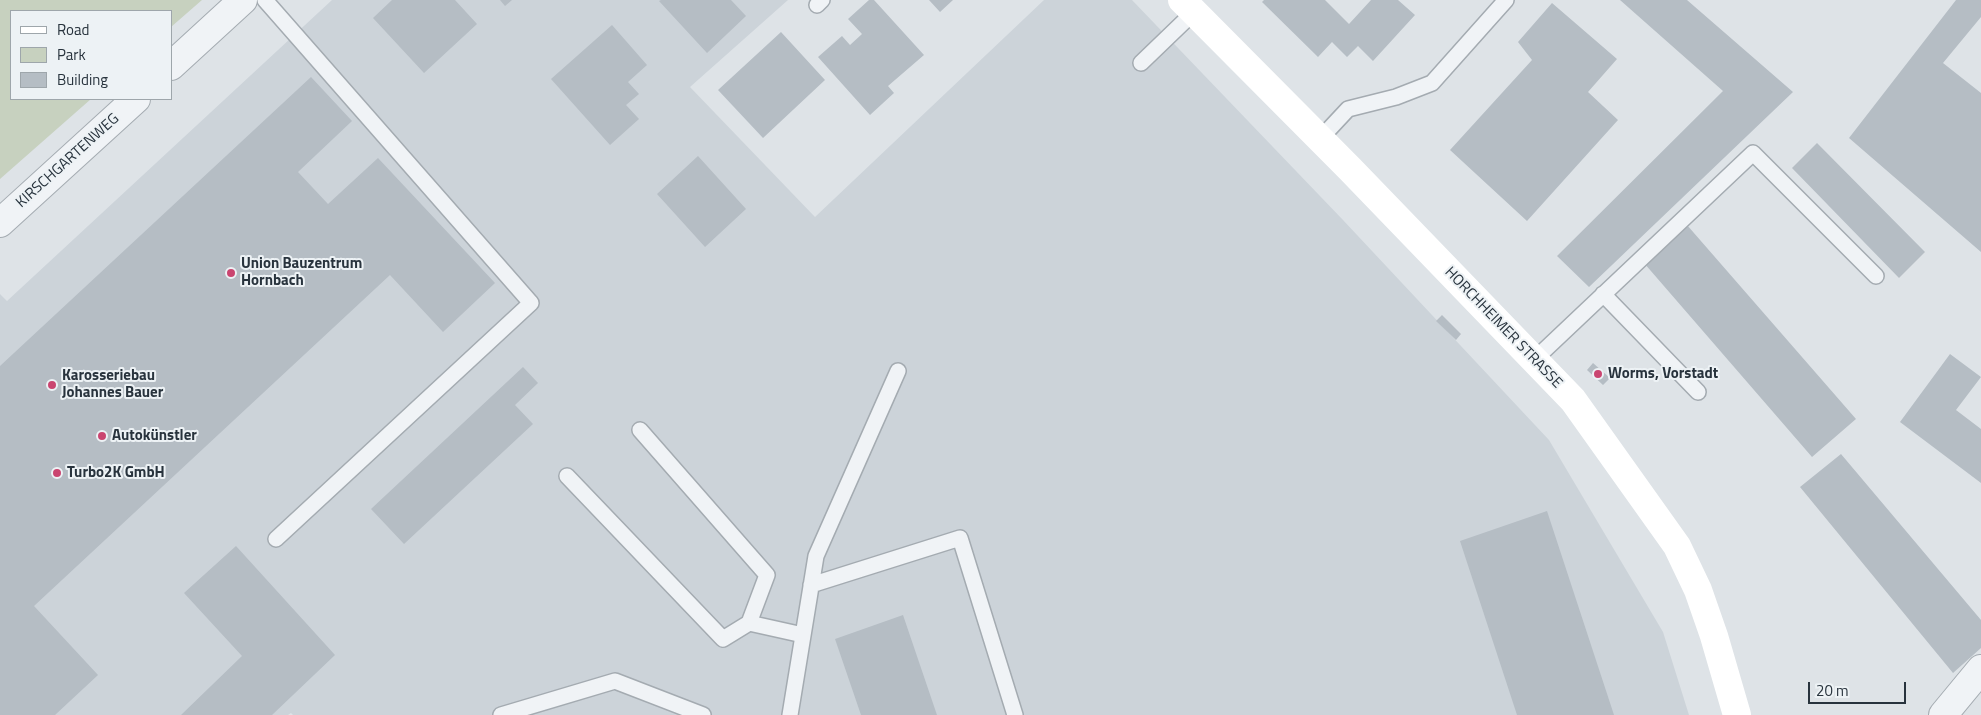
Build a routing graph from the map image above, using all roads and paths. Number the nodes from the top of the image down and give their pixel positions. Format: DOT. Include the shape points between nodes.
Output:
graph roads {
  1 [pos="244,0"];
  2 [pos="265,0"];
  3 [pos="1506,0"];
  4 [pos="1188,6"];
  5 [pos="1142,63"];
  6 [pos="172,65"];
  7 [pos="135,100"];
  8 [pos="1320,139"];
  9 [pos="0,223"];
  10 [pos="1876,276"];
  11 [pos="1603,294"];
  12 [pos="1534,360"];
  13 [pos="898,371"];
  14 [pos="1698,392"];
  15 [pos="640,430"];
  16 [pos="567,476"];
  17 [pos="276,539"];
  18 [pos="811,585"];
  19 [pos="749,623"];
  20 [pos="803,635"];
  21 [pos="1981,669"];
  22 [pos="501,715"];
  23 [pos="703,715"];
  24 [pos="790,715"];
  25 [pos="1015,715"];
  26 [pos="1737,715"];
  27 [pos="1943,715"];
  1 -- 6 [label="street"];
  2 -- 17 [label="lane" via="531,303"];
  3 -- 8 [label="lane" via="1432,83 1396,97 1348,109"];
  4 -- 5 [label="lane"];
  4 -- 8 [label="main road, HORCHHEIMER STRASSE"];
  7 -- 9 [label="street, KIRSCHGARTENWEG"];
  8 -- 12 [label="main road, HORCHHEIMER STRASSE"];
  10 -- 11 [label="lane" via="1753,153"];
  11 -- 12 [label="lane"];
  11 -- 14 [label="lane"];
  12 -- 26 [label="main road, HORCHHEIMER STRASSE" via="1573,400 1677,546 1698,590"];
  13 -- 18 [label="lane" via="816,556"];
  15 -- 19 [label="lane" via="767,575"];
  16 -- 19 [label="lane" via="723,639"];
  18 -- 20 [label="lane"];
  18 -- 25 [label="lane" via="960,538"];
  19 -- 20 [label="lane"];
  20 -- 24 [label="lane"];
  21 -- 27 [label="street"];
  22 -- 23 [label="lane" via="615,681"];
}
